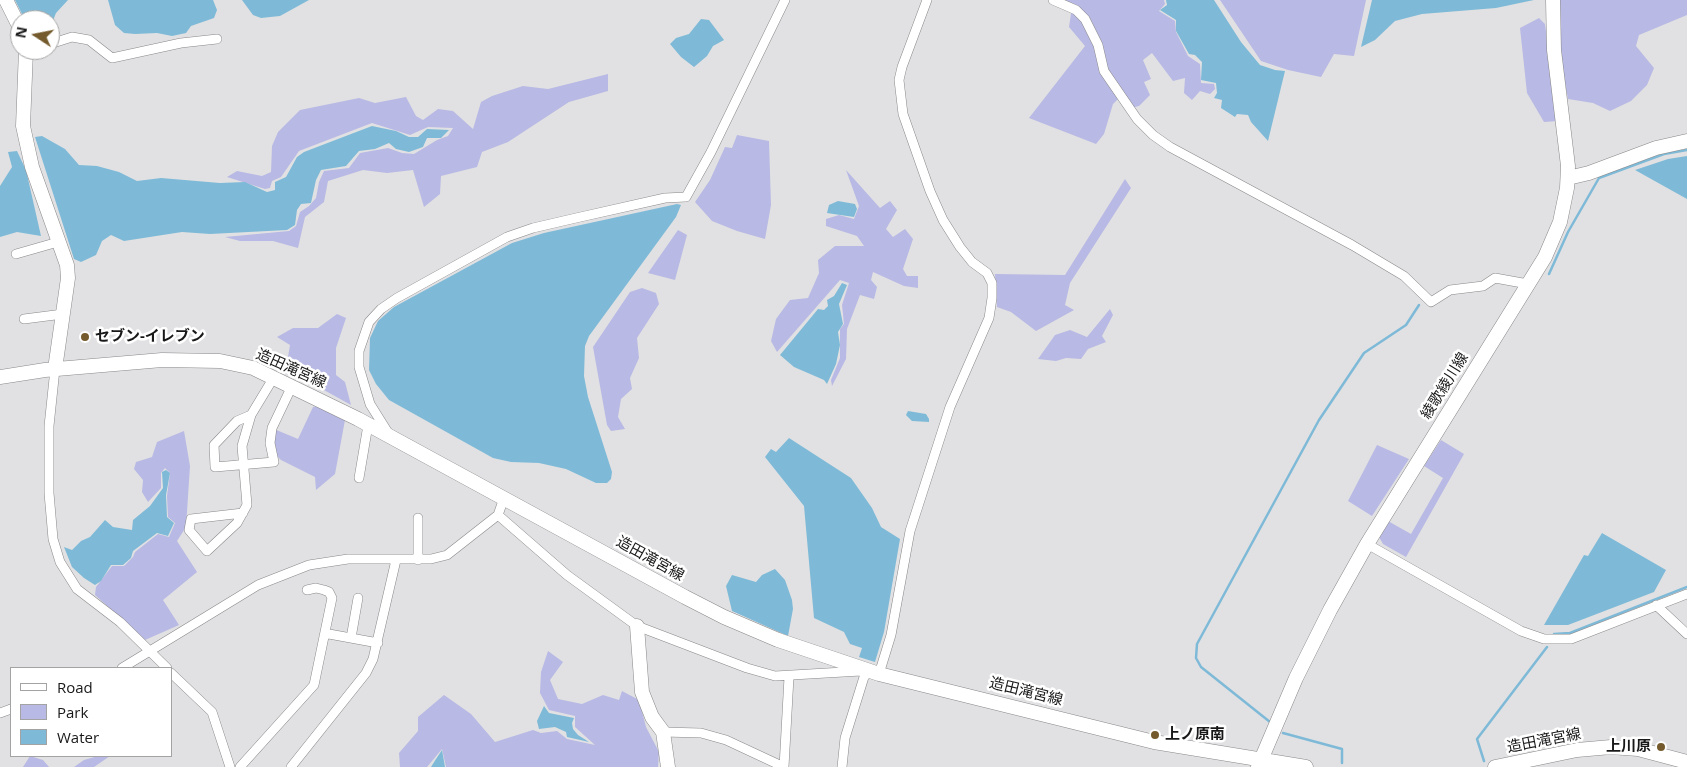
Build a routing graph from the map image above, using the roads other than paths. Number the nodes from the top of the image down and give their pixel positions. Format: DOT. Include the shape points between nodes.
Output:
graph roads {
  1 [pos="785,0"];
  2 [pos="927,0"];
  3 [pos="1053,0"];
  4 [pos="1553,0"];
  5 [pos="217,39"];
  6 [pos="60,41"];
  7 [pos="26,60"];
  8 [pos="1687,142"];
  9 [pos="1568,178"];
  10 [pos="58,242"];
  11 [pos="16,254"];
  12 [pos="1528,284"];
  13 [pos="64,314"];
  14 [pos="24,319"];
  15 [pos="55,369"];
  16 [pos="0,377"];
  17 [pos="274,377"];
  18 [pos="292,386"];
  19 [pos="251,415"];
  20 [pos="368,425"];
  21 [pos="392,438"];
  22 [pos="244,464"];
  23 [pos="359,478"];
  24 [pos="504,498"];
  25 [pos="243,513"];
  26 [pos="498,515"];
  27 [pos="418,518"];
  28 [pos="1367,544"];
  29 [pos="396,560"];
  30 [pos="418,560"];
  31 [pos="307,590"];
  32 [pos="1687,594"];
  33 [pos="358,598"];
  34 [pos="1656,606"];
  35 [pos="637,626"];
  36 [pos="329,634"];
  37 [pos="1687,634"];
  38 [pos="351,638"];
  39 [pos="378,643"];
  40 [pos="150,653"];
  41 [pos="124,667"];
  42 [pos="165,667"];
  43 [pos="874,672"];
  44 [pos="172,674"];
  45 [pos="789,677"];
  46 [pos="662,732"];
  47 [pos="1687,762"];
  48 [pos="1259,764"];
  49 [pos="230,767"];
  50 [pos="240,767"];
  51 [pos="291,767"];
  52 [pos="668,767"];
  53 [pos="784,767"];
  54 [pos="842,767"];
  55 [pos="1306,767"];
  56 [pos="1494,767"];
  1 -- 21 [label="street" via="686,197 665,198 533,228 507,237 398,298 369,322 359,352 359,366 370,404"];
  2 -- 43 [label="street" via="899,80 903,114 943,220 966,254 987,273 992,283 992,298 989,318 950,407 910,530 891,635"];
  3 -- 12 [label="street" via="1076,10 1085,19 1098,45 1104,71 1137,120 1170,147 1389,267 1404,276 1431,302 1450,290 1483,286 1495,278"];
  4 -- 9 [label="main road, 綾歌綾川線" via="1554,50"];
  5 -- 6 [label="street" via="112,58 89,40 72,37"];
  7 -- 10 [label="main road" via="23,126 32,167"];
  8 -- 9 [label="main road" via="1656,148"];
  9 -- 12 [label="main road, 綾歌綾川線" via="1560,222"];
  10 -- 11 [label="street"];
  10 -- 13 [label="main road" via="68,272"];
  12 -- 28 [label="main road, 綾歌綾川線"];
  13 -- 14 [label="street"];
  13 -- 15 [label="main road"];
  15 -- 16 [label="main road, 造田滝宮線"];
  15 -- 17 [label="main road, 造田滝宮線" via="189,360 239,365"];
  15 -- 40 [label="street" via="49,416 52,539 60,562 77,589 120,622"];
  17 -- 18 [label="main road, 造田滝宮線"];
  17 -- 19 [label="street"];
  18 -- 20 [label="main road, 造田滝宮線"];
  18 -- 22 [label="street" via="272,428 270,443 274,462"];
  19 -- 22 [label="street" via="242,446"];
  19 -- 22 [label="street" via="237,421 214,445 214,467"];
  20 -- 21 [label="main road, 造田滝宮線"];
  20 -- 23 [label="street"];
  21 -- 24 [label="main road, 造田滝宮線"];
  22 -- 25 [label="street" via="247,505"];
  24 -- 26 [label="street"];
  24 -- 43 [label="main road, 造田滝宮線" via="724,617 826,658"];
  25 -- 25 [label="street" via="237,524 207,551 189,530 191,519"];
  26 -- 30 [label="street" via="447,555"];
  26 -- 35 [label="street" via="567,574"];
  27 -- 30 [label="street"];
  28 -- 34 [label="street" via="1521,631 1544,639 1571,639"];
  28 -- 48 [label="main road, 綾歌綾川線" via="1315,640"];
  29 -- 30 [label="street"];
  29 -- 39 [label="street"];
  29 -- 40 [label="street" via="348,559 309,565 258,585"];
  31 -- 50 [label="street" via="324,590 332,598 314,685"];
  32 -- 34 [label="street"];
  33 -- 38 [label="street"];
  34 -- 37 [label="street"];
  35 -- 45 [label="street" via="747,668"];
  35 -- 46 [label="main road" via="642,692"];
  36 -- 38 [label="street"];
  38 -- 39 [label="street"];
  39 -- 51 [label="street" via="366,673"];
  40 -- 41 [label="street"];
  40 -- 42 [label="street"];
  43 -- 45 [label="street"];
  43 -- 48 [label="main road, 造田滝宮線" via="1160,743"];
  43 -- 54 [label="street" via="864,677 845,738"];
  44 -- 49 [label="street" via="212,712"];
  45 -- 53 [label="street"];
  46 -- 52 [label="main road"];
  46 -- 53 [label="street" via="701,733 726,740"];
  47 -- 56 [label="main road, 造田滝宮線" via="1638,749 1611,747 1577,750"];
  48 -- 55 [label="main road, 造田滝宮線"];
}
